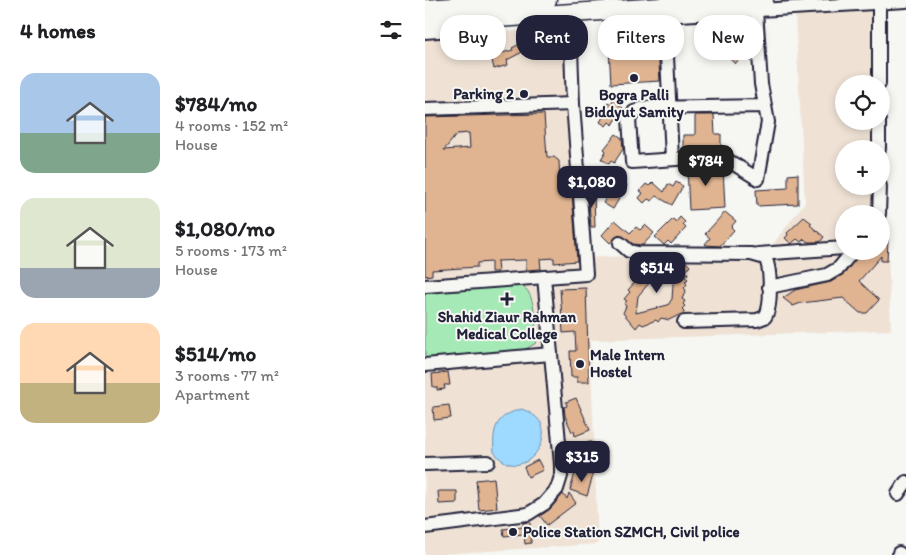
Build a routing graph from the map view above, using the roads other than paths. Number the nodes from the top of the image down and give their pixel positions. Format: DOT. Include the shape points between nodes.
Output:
graph roads {
  1 [pos="547,0"];
  2 [pos="906,1"];
  3 [pos="879,3"];
  4 [pos="760,5"];
  5 [pos="425,9"];
  6 [pos="674,15"];
  7 [pos="425,23"];
  8 [pos="516,26"];
  9 [pos="425,32"];
  10 [pos="571,60"];
  11 [pos="667,60"];
  12 [pos="879,75"];
  13 [pos="573,104"];
  14 [pos="765,106"];
  15 [pos="669,107"];
  16 [pos="425,109"];
  17 [pos="672,158"];
  18 [pos="620,243"];
  19 [pos="835,249"];
  20 [pos="758,254"];
  21 [pos="845,260"];
  22 [pos="544,278"];
  23 [pos="425,286"];
  24 [pos="769,287"];
  25 [pos="684,322"];
  26 [pos="551,354"];
  27 [pos="425,365"];
  28 [pos="488,462"];
  29 [pos="425,464"];
  30 [pos="906,482"];
  31 [pos="898,494"];
  32 [pos="425,527"];
  1 -- 5 [label="highway"];
  2 -- 3 [label="street"];
  3 -- 4 [label="street"];
  3 -- 12 [label="street"];
  4 -- 6 [label="street"];
  4 -- 7 [label="highway"];
  4 -- 14 [label="street" via="761,84"];
  8 -- 9 [label="street"];
  10 -- 13 [label="street"];
  11 -- 15 [label="street"];
  13 -- 16 [label="street"];
  13 -- 22 [label="street" via="586,274"];
  14 -- 15 [label="street"];
  14 -- 17 [label="street" via="768,122 758,179 721,156"];
  15 -- 17 [label="street"];
  15 -- 17 [label="street" via="638,110 630,116 629,125 632,162"];
  18 -- 20 [label="street" via="636,253"];
  19 -- 20 [label="street"];
  20 -- 24 [label="street" via="768,262"];
  21 -- 24 [label="street" via="837,270 823,277"];
  22 -- 23 [label="street"];
  22 -- 26 [label="street"];
  24 -- 25 [label="street" via="769,309 761,319"];
  26 -- 27 [label="street"];
  26 -- 32 [label="street" via="561,464 560,482 553,494 528,514"];
  28 -- 29 [label="street"];
  30 -- 31 [label="street"];
}
